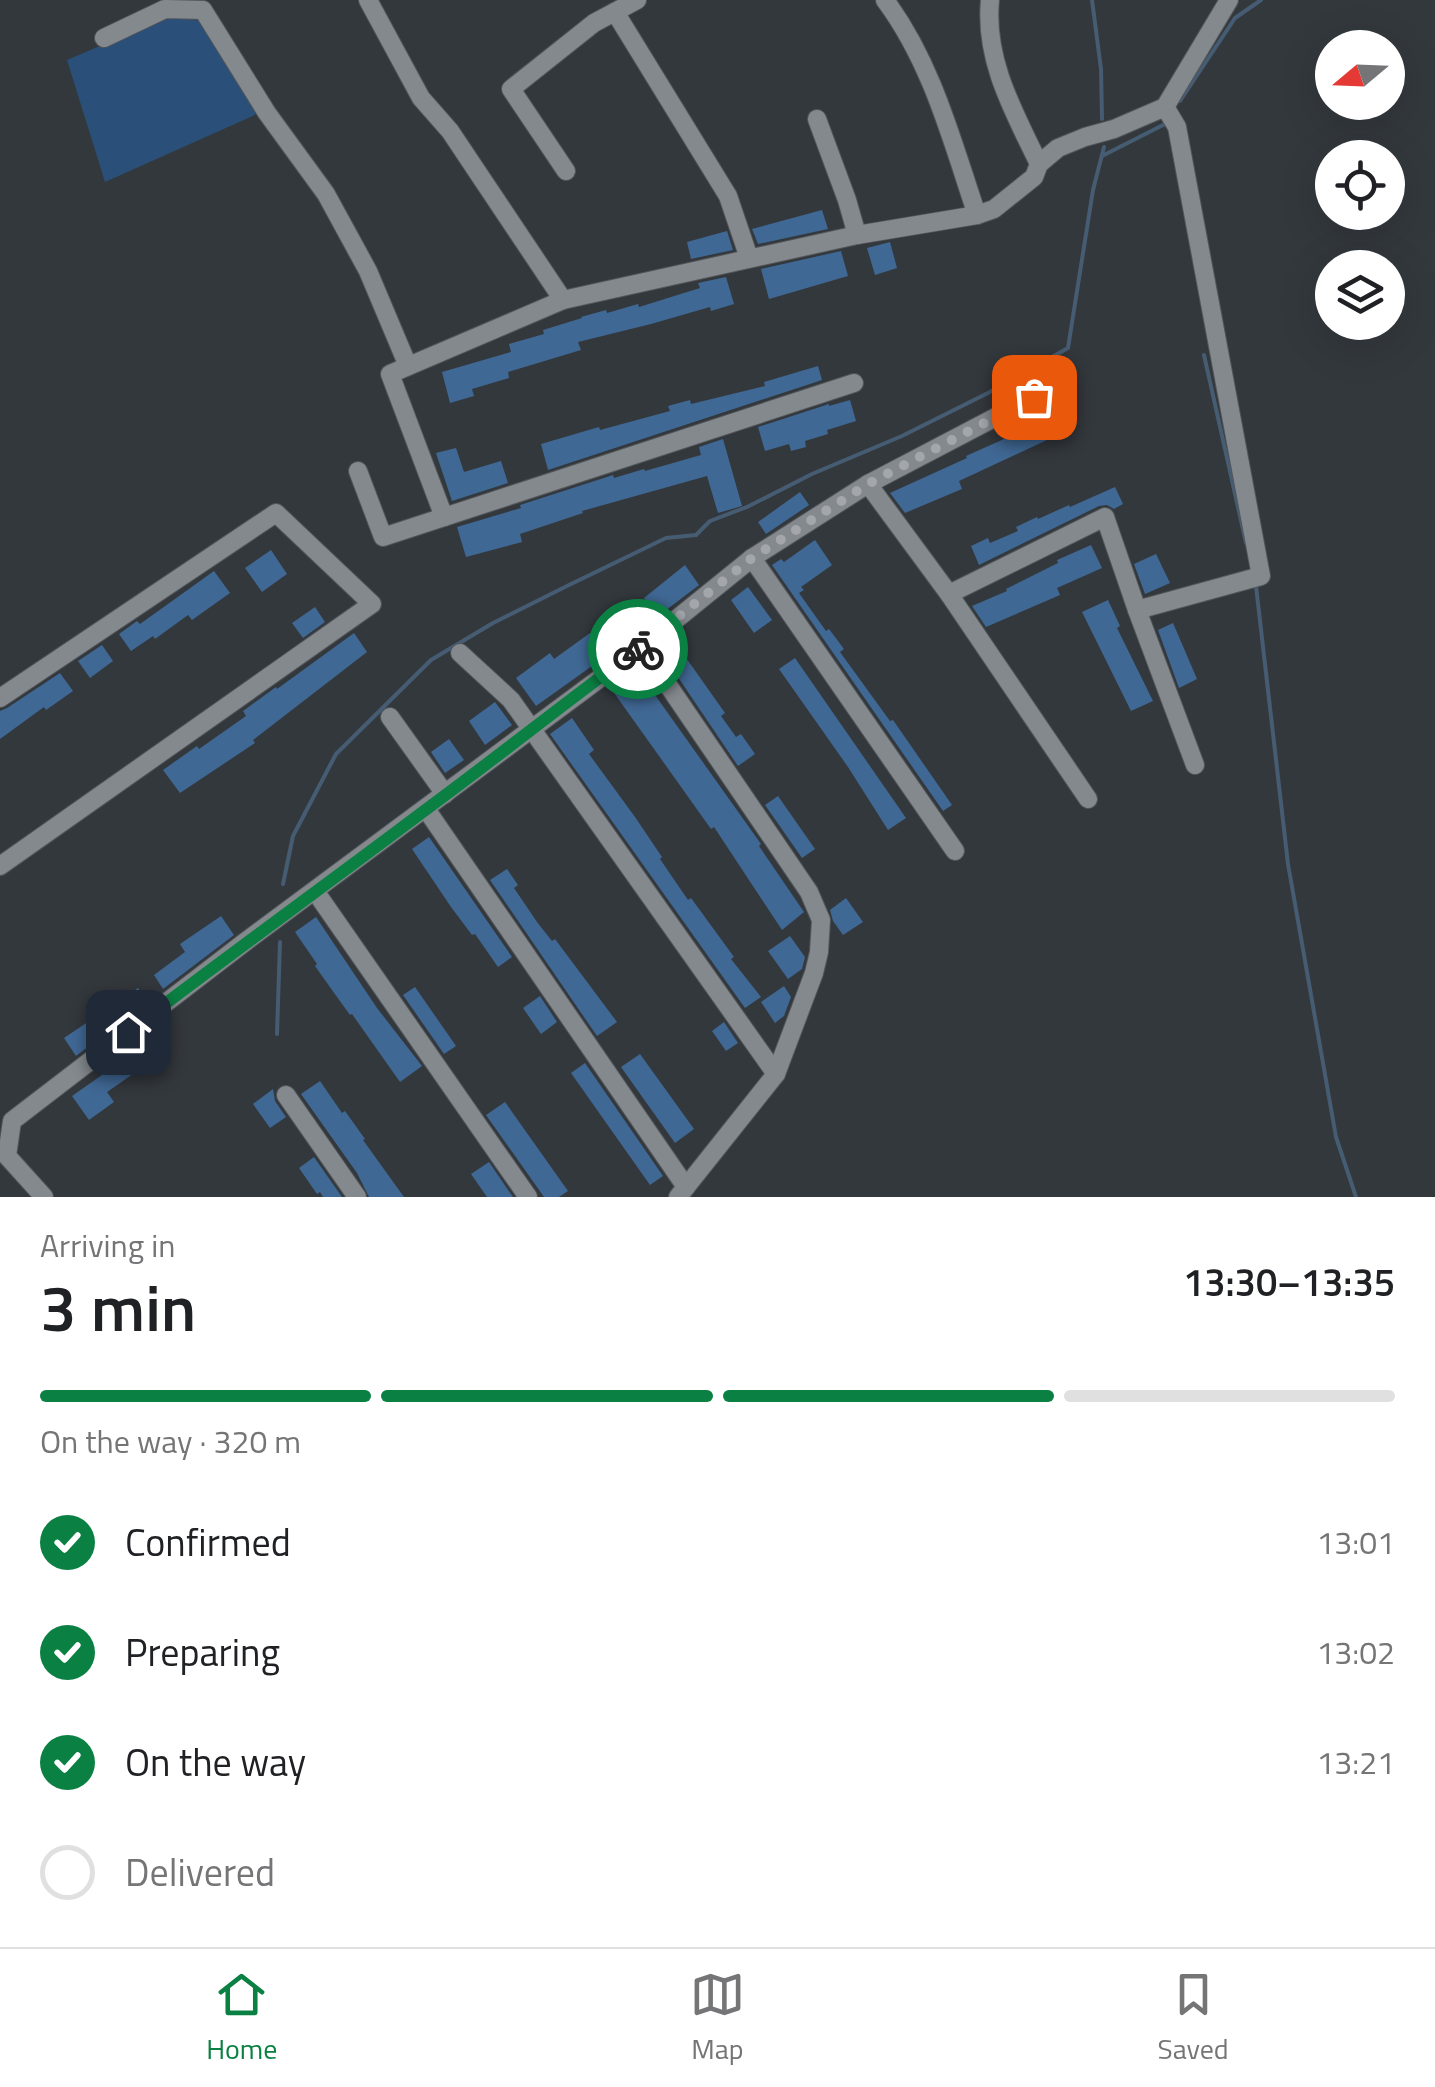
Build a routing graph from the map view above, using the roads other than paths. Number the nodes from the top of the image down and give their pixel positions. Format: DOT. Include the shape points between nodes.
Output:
graph roads {
  1 [pos="368,0"];
  2 [pos="637,0"];
  3 [pos="885,0"];
  4 [pos="990,0"];
  5 [pos="1225,1"];
  6 [pos="615,12"];
  7 [pos="104,38"];
  8 [pos="1165,107"];
  9 [pos="817,119"];
  10 [pos="1039,164"];
  11 [pos="566,171"];
  12 [pos="977,214"];
  13 [pos="857,236"];
  14 [pos="749,258"];
  15 [pos="563,300"];
  16 [pos="408,366"];
  17 [pos="854,383"];
  18 [pos="1034,397"];
  19 [pos="358,471"];
  20 [pos="868,484"];
  21 [pos="444,518"];
  22 [pos="752,558"];
  23 [pos="949,594"];
  24 [pos="1136,610"];
  25 [pos="642,647"];
  26 [pos="460,653"];
  27 [pos="0,698"];
  28 [pos="390,717"];
  29 [pos="531,728"];
  30 [pos="1195,766"];
  31 [pos="445,794"];
  32 [pos="1088,799"];
  33 [pos="426,810"];
  34 [pos="955,851"];
  35 [pos="0,866"];
  36 [pos="315,891"];
  37 [pos="776,1074"];
  38 [pos="286,1095"];
  39 [pos="682,1192"];
  40 [pos="44,1197"];
  41 [pos="357,1197"];
  42 [pos="528,1197"];
  1 -- 15 [label="street" via="421,98 450,130"];
  2 -- 6 [label="street"];
  3 -- 12 [label="street" via="934,85"];
  4 -- 10 [label="street" via="1001,87"];
  5 -- 8 [label="street"];
  6 -- 11 [label="street" via="510,89"];
  6 -- 14 [label="street" via="728,196"];
  7 -- 16 [label="street" via="164,9 204,10 326,194"];
  8 -- 10 [label="street" via="1058,148"];
  8 -- 24 [label="street" via="1177,127 1261,576"];
  9 -- 13 [label="street"];
  10 -- 12 [label="street" via="1034,178"];
  12 -- 13 [label="street"];
  13 -- 14 [label="street"];
  14 -- 15 [label="street"];
  15 -- 16 [label="street"];
  16 -- 21 [label="street" via="390,374"];
  17 -- 21 [label="street"];
  18 -- 20 [label="street"];
  19 -- 21 [label="street" via="383,537"];
  20 -- 22 [label="street"];
  20 -- 23 [label="street"];
  22 -- 25 [label="street"];
  22 -- 34 [label="street"];
  23 -- 24 [label="street" via="1105,517"];
  23 -- 32 [label="street"];
  24 -- 30 [label="street"];
  25 -- 29 [label="street"];
  25 -- 37 [label="street" via="819,911 814,973"];
  26 -- 29 [label="street"];
  27 -- 35 [label="street" via="276,513 372,604"];
  28 -- 31 [label="street"];
  29 -- 31 [label="street"];
  29 -- 37 [label="street"];
  31 -- 33 [label="street"];
  33 -- 36 [label="street"];
  33 -- 39 [label="street"];
  36 -- 40 [label="street" via="12,1121 7,1156"];
  36 -- 42 [label="street"];
  37 -- 39 [label="street"];
  38 -- 41 [label="street"];
}
